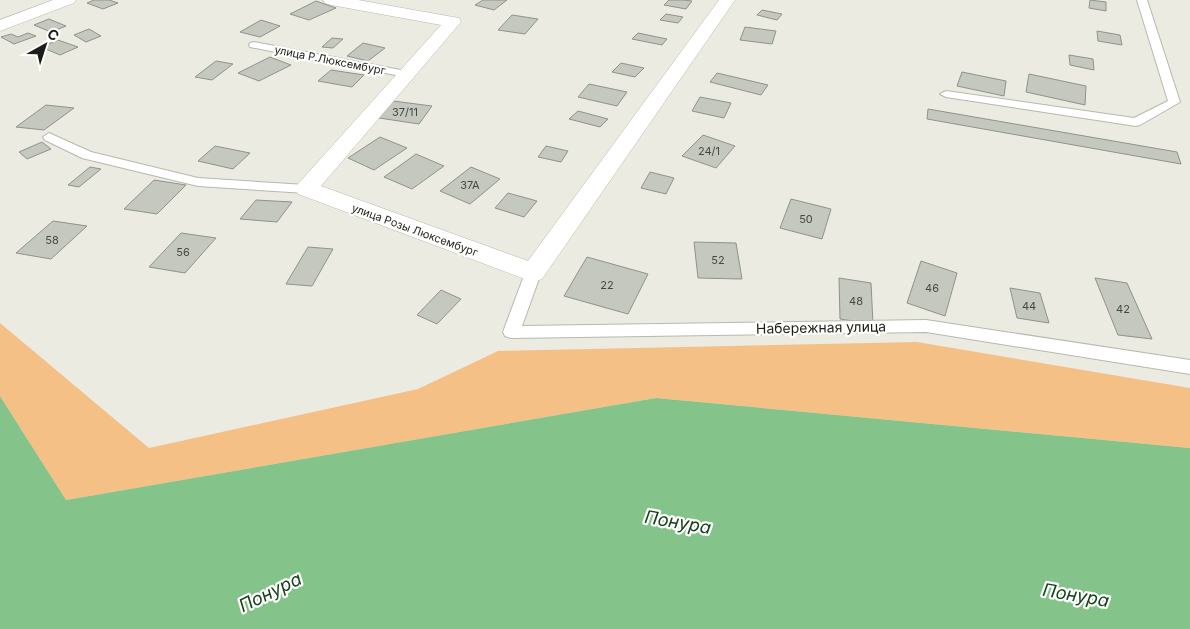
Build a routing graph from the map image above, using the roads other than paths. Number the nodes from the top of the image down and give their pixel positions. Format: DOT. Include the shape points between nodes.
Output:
graph roads {
  1 [pos="68,0"];
  2 [pos="331,0"];
  3 [pos="727,0"];
  4 [pos="1142,0"];
  5 [pos="0,26"];
  6 [pos="254,45"];
  7 [pos="406,74"];
  8 [pos="946,94"];
  9 [pos="49,137"];
  10 [pos="306,189"];
  11 [pos="533,274"];
  12 [pos="1190,367"];
  1 -- 5 [label="street"];
  2 -- 7 [label="street" via="453,22"];
  3 -- 11 [label="street"];
  4 -- 8 [label="lane" via="1174,102 1136,122"];
  6 -- 7 [label="lane, улица Р.Люксембург"];
  7 -- 10 [label="street"];
  9 -- 10 [label="lane" via="87,155 198,182"];
  10 -- 11 [label="street, улица Розы Люксембург"];
  11 -- 12 [label="lane, Набережная улица" via="511,332 926,326"];
}
